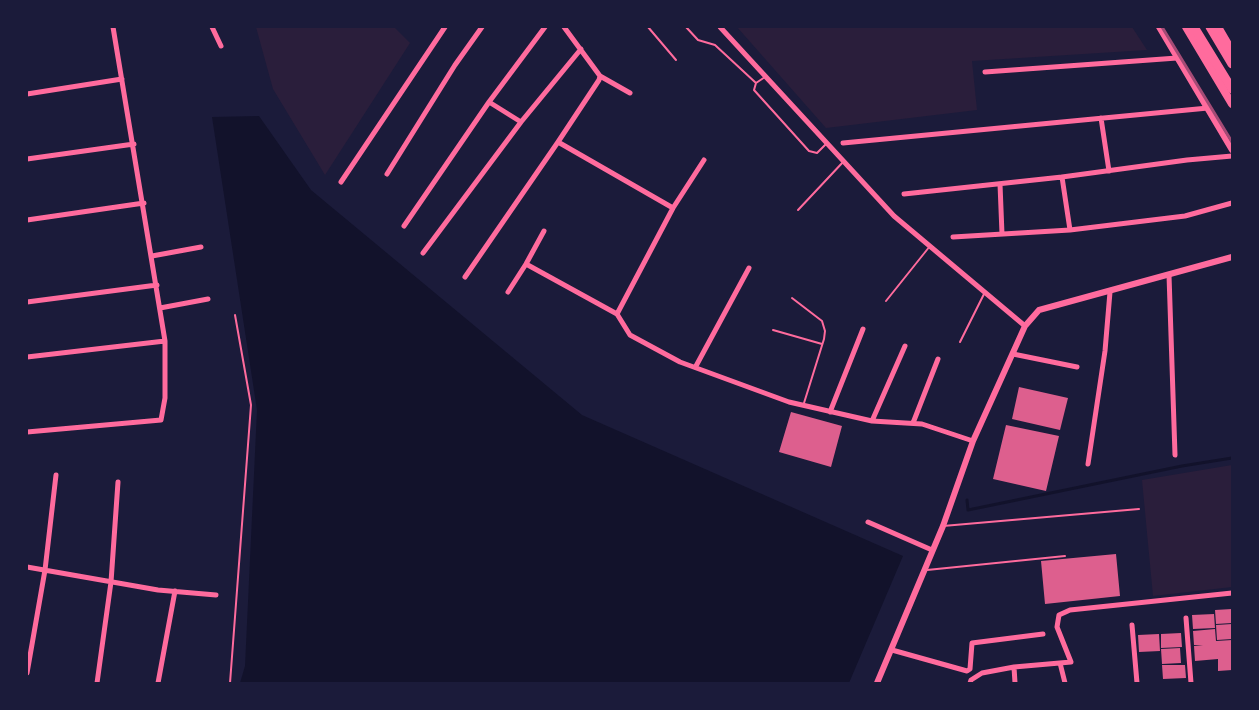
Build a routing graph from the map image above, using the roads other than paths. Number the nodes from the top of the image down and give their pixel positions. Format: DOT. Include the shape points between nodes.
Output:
graph roads {
  1 [pos="114,27"];
  2 [pos="212,27"];
  3 [pos="446,27"];
  4 [pos="482,27"];
  5 [pos="545,27"];
  6 [pos="564,27"];
  7 [pos="648,27"];
  8 [pos="686,27"];
  9 [pos="720,27"];
  10 [pos="1159,27"];
  11 [pos="1186,27"];
  12 [pos="1194,27"];
  13 [pos="1210,27"];
  14 [pos="1218,27"];
  15 [pos="221,46"];
  16 [pos="580,49"];
  17 [pos="1232,51"];
  18 [pos="1177,58"];
  19 [pos="676,60"];
  20 [pos="1232,64"];
  21 [pos="985,72"];
  22 [pos="600,75"];
  23 [pos="765,76"];
  24 [pos="123,79"];
  25 [pos="756,84"];
  26 [pos="1232,89"];
  27 [pos="630,93"];
  28 [pos="27,94"];
  29 [pos="489,102"];
  30 [pos="1232,104"];
  31 [pos="1208,108"];
  32 [pos="1101,118"];
  33 [pos="521,122"];
  34 [pos="558,142"];
  35 [pos="827,143"];
  36 [pos="843,143"];
  37 [pos="134,144"];
  38 [pos="1232,150"];
  39 [pos="1232,156"];
  40 [pos="27,159"];
  41 [pos="704,160"];
  42 [pos="844,161"];
  43 [pos="1109,171"];
  44 [pos="387,174"];
  45 [pos="1062,177"];
  46 [pos="341,182"];
  47 [pos="1000,184"];
  48 [pos="904,194"];
  49 [pos="144,203"];
  50 [pos="1232,203"];
  51 [pos="673,208"];
  52 [pos="798,210"];
  53 [pos="27,220"];
  54 [pos="404,226"];
  55 [pos="1070,230"];
  56 [pos="544,231"];
  57 [pos="1002,234"];
  58 [pos="953,237"];
  59 [pos="930,246"];
  60 [pos="201,247"];
  61 [pos="423,253"];
  62 [pos="152,256"];
  63 [pos="1232,257"];
  64 [pos="526,264"];
  65 [pos="749,268"];
  66 [pos="1169,275"];
  67 [pos="465,277"];
  68 [pos="157,285"];
  69 [pos="508,292"];
  70 [pos="985,292"];
  71 [pos="1110,292"];
  72 [pos="792,298"];
  73 [pos="208,299"];
  74 [pos="886,301"];
  75 [pos="27,302"];
  76 [pos="160,308"];
  77 [pos="617,314"];
  78 [pos="1025,326"];
  79 [pos="863,329"];
  80 [pos="773,330"];
  81 [pos="165,341"];
  82 [pos="960,342"];
  83 [pos="822,345"];
  84 [pos="905,346"];
  85 [pos="1013,354"];
  86 [pos="27,357"];
  87 [pos="938,359"];
  88 [pos="696,366"];
  89 [pos="1077,367"];
  90 [pos="803,406"];
  91 [pos="830,412"];
  92 [pos="872,421"];
  93 [pos="913,423"];
  94 [pos="27,432"];
  95 [pos="973,441"];
  96 [pos="1175,455"];
  97 [pos="1089,464"];
  98 [pos="56,475"];
  99 [pos="118,482"];
  100 [pos="1139,509"];
  101 [pos="868,522"];
  102 [pos="943,526"];
  103 [pos="932,550"];
  104 [pos="1065,556"];
  105 [pos="27,567"];
  106 [pos="45,570"];
  107 [pos="924,570"];
  108 [pos="111,582"];
  109 [pos="175,591"];
  110 [pos="1232,593"];
  111 [pos="216,595"];
  112 [pos="1186,618"];
  113 [pos="1132,625"];
  114 [pos="1043,634"];
  115 [pos="892,650"];
  116 [pos="1060,663"];
  117 [pos="1014,667"];
  118 [pos="27,673"];
  119 [pos="98,683"];
  120 [pos="158,683"];
  121 [pos="877,683"];
  122 [pos="970,683"];
  123 [pos="1015,683"];
  124 [pos="1065,683"];
  125 [pos="1137,683"];
  126 [pos="1191,683"];
  1 -- 24 [label="street"];
  2 -- 15 [label="street"];
  3 -- 46 [label="street"];
  4 -- 44 [label="street"];
  5 -- 29 [label="street"];
  6 -- 16 [label="street"];
  7 -- 19 [label="lane"];
  8 -- 25 [label="lane" via="698,40 715,45"];
  9 -- 23 [label="street"];
  10 -- 18 [label="street"];
  11 -- 30 [label="highway"];
  12 -- 26 [label="highway"];
  13 -- 20 [label="highway"];
  14 -- 17 [label="highway"];
  16 -- 22 [label="street"];
  16 -- 33 [label="street"];
  18 -- 21 [label="street"];
  18 -- 31 [label="street"];
  22 -- 27 [label="street"];
  22 -- 34 [label="street"];
  23 -- 25 [label="lane"];
  23 -- 35 [label="street"];
  24 -- 28 [label="street"];
  24 -- 37 [label="street"];
  25 -- 35 [label="lane" via="754,90 809,151 817,153"];
  29 -- 33 [label="street"];
  29 -- 54 [label="street"];
  31 -- 32 [label="street"];
  31 -- 38 [label="street"];
  32 -- 36 [label="street"];
  32 -- 43 [label="street"];
  33 -- 61 [label="street"];
  34 -- 51 [label="street"];
  34 -- 67 [label="street"];
  35 -- 42 [label="street"];
  37 -- 40 [label="street"];
  37 -- 49 [label="street"];
  39 -- 43 [label="street"];
  41 -- 51 [label="street"];
  42 -- 52 [label="lane"];
  42 -- 59 [label="street" via="894,216"];
  43 -- 45 [label="street"];
  45 -- 47 [label="street"];
  45 -- 55 [label="street"];
  47 -- 48 [label="street"];
  47 -- 57 [label="street"];
  49 -- 53 [label="street"];
  49 -- 62 [label="street"];
  50 -- 55 [label="street" via="1185,216"];
  51 -- 77 [label="street"];
  55 -- 57 [label="street"];
  56 -- 64 [label="street"];
  57 -- 58 [label="street"];
  59 -- 70 [label="street"];
  59 -- 74 [label="lane"];
  60 -- 62 [label="street"];
  62 -- 68 [label="street"];
  63 -- 66 [label="street"];
  64 -- 69 [label="street"];
  64 -- 77 [label="street"];
  65 -- 88 [label="street"];
  66 -- 71 [label="street"];
  66 -- 96 [label="street"];
  68 -- 75 [label="street"];
  68 -- 76 [label="street"];
  70 -- 78 [label="street"];
  70 -- 82 [label="lane"];
  71 -- 78 [label="street" via="1039,310"];
  71 -- 97 [label="street"];
  72 -- 83 [label="lane" via="822,321"];
  73 -- 76 [label="street"];
  76 -- 81 [label="street"];
  77 -- 88 [label="street" via="630,336"];
  78 -- 85 [label="street"];
  79 -- 91 [label="street"];
  80 -- 83 [label="lane"];
  81 -- 86 [label="street"];
  81 -- 94 [label="street" via="165,398 160,420"];
  83 -- 90 [label="lane"];
  84 -- 92 [label="street"];
  85 -- 89 [label="street"];
  85 -- 95 [label="street"];
  87 -- 93 [label="street"];
  88 -- 90 [label="street"];
  90 -- 91 [label="street"];
  91 -- 92 [label="street"];
  92 -- 93 [label="street"];
  93 -- 95 [label="street"];
  95 -- 102 [label="street"];
  98 -- 106 [label="street"];
  99 -- 108 [label="street"];
  100 -- 102 [label="lane"];
  101 -- 103 [label="street"];
  102 -- 103 [label="street"];
  103 -- 107 [label="street"];
  104 -- 107 [label="lane"];
  105 -- 106 [label="street"];
  106 -- 108 [label="street"];
  106 -- 118 [label="street"];
  107 -- 115 [label="street"];
  108 -- 109 [label="street"];
  108 -- 119 [label="street"];
  109 -- 111 [label="street"];
  109 -- 120 [label="street"];
  110 -- 116 [label="street" via="1070,610 1059,615 1057,627 1071,662"];
  112 -- 126 [label="street"];
  113 -- 125 [label="street"];
  114 -- 115 [label="street" via="972,643 970,669 966,671"];
  115 -- 121 [label="street"];
  116 -- 117 [label="street"];
  116 -- 124 [label="street"];
  117 -- 122 [label="street" via="982,673"];
  117 -- 123 [label="street"];
}
